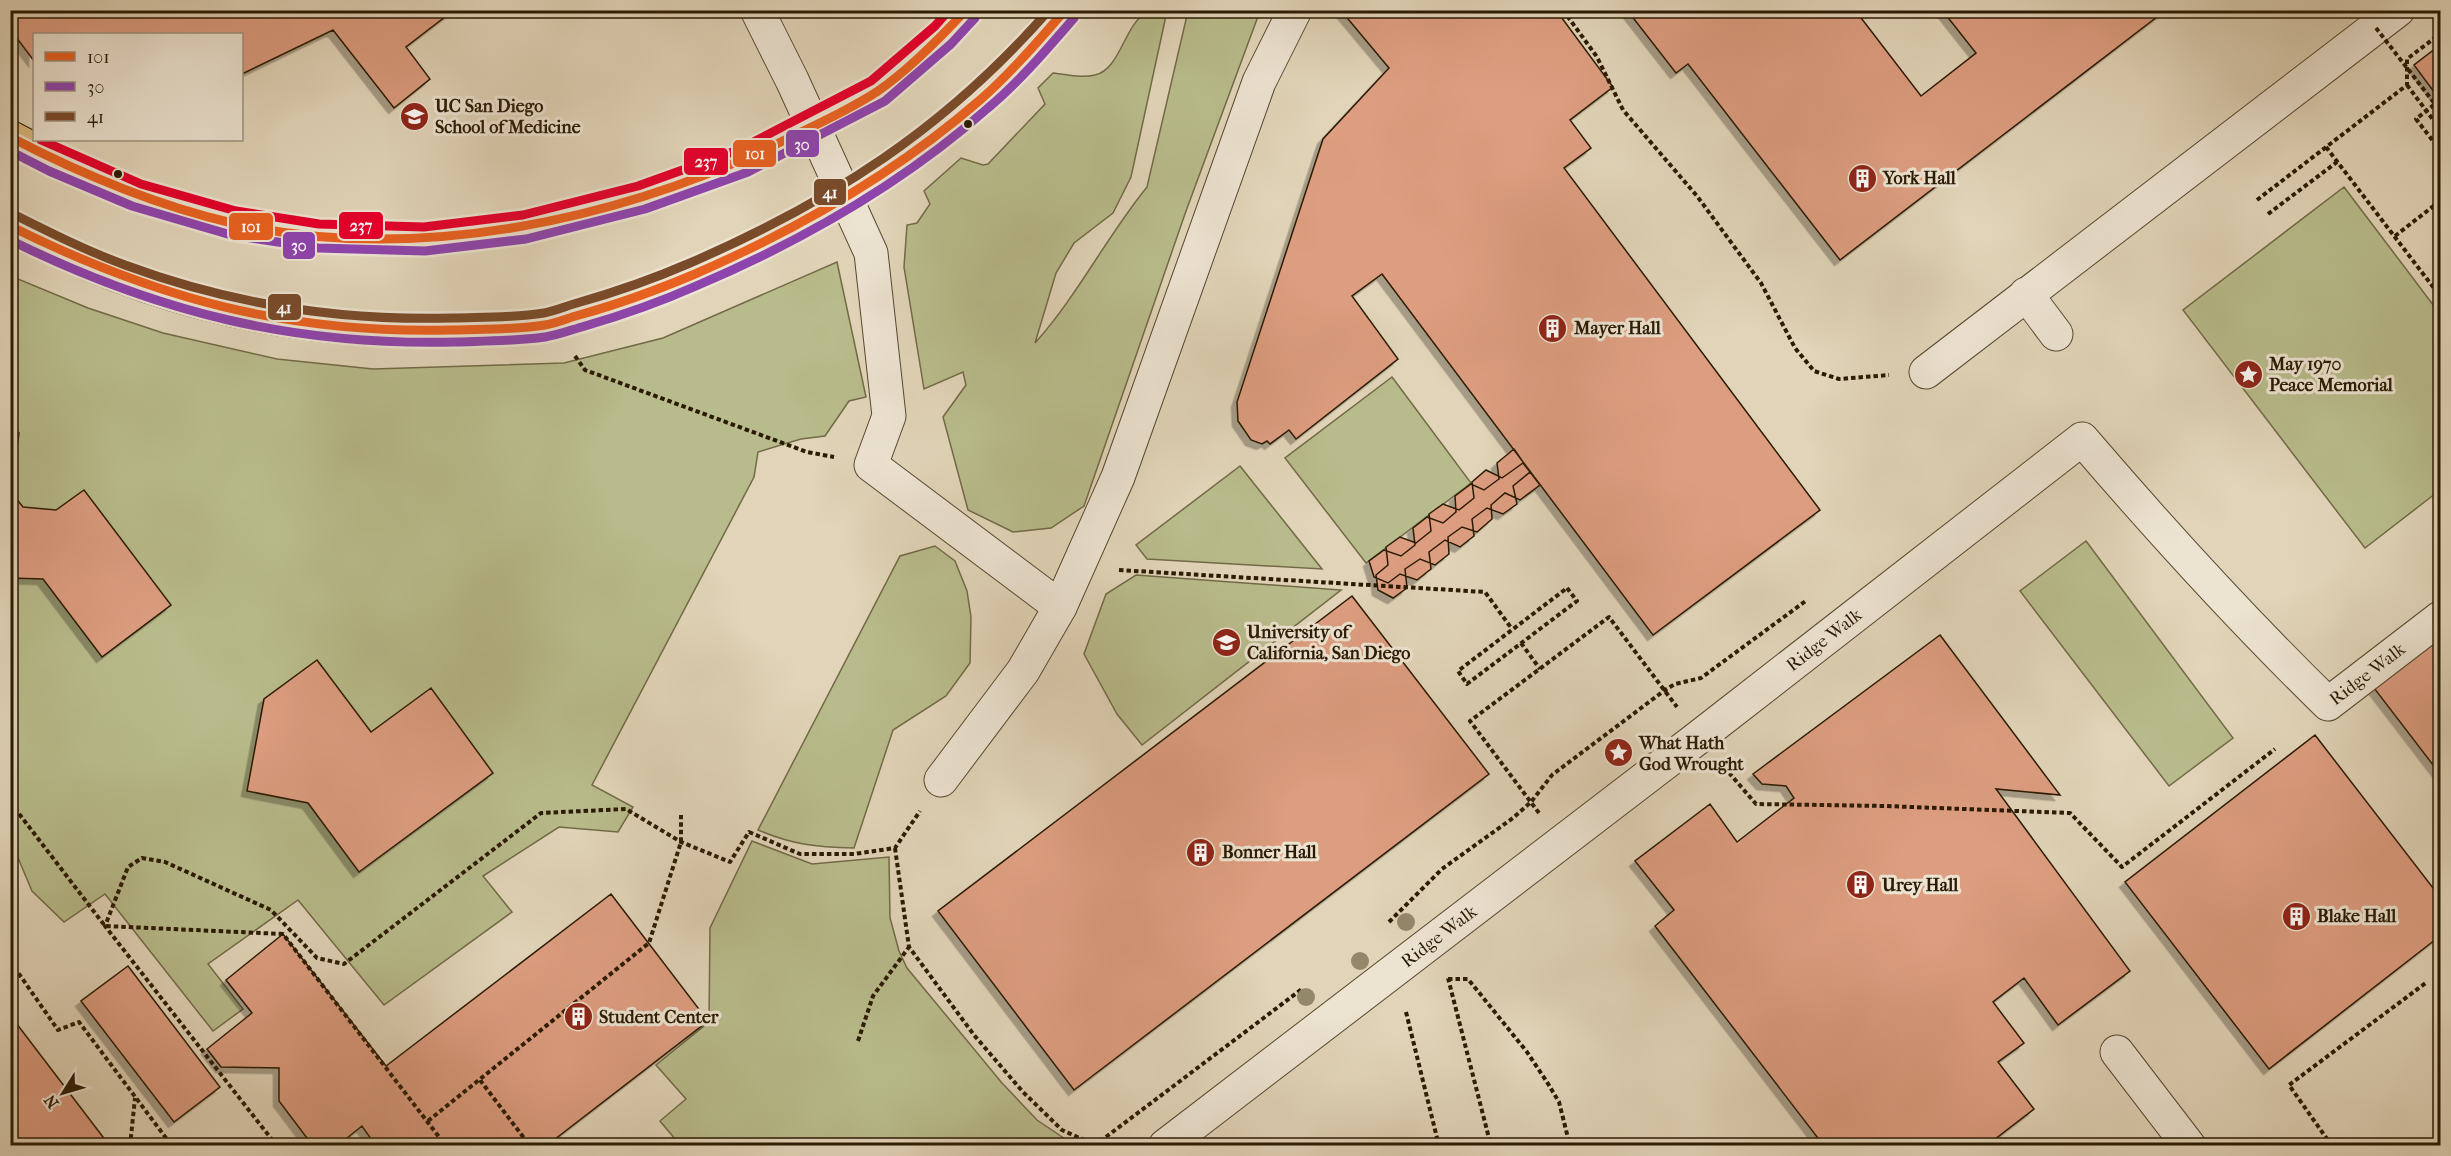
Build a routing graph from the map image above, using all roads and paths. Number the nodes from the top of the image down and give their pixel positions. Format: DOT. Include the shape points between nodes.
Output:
graph roads {
  1 [pos="757,10"];
  2 [pos="966,10"];
  3 [pos="1065,10"];
  4 [pos="1296,10"];
  5 [pos="1563,10"];
  6 [pos="2387,19"];
  7 [pos="2440,34"];
  8 [pos="2407,85"];
  9 [pos="812,127"];
  10 [pos="2440,129"];
  11 [pos="12,143"];
  12 [pos="2326,147"];
  13 [pos="2440,150"];
  14 [pos="2337,162"];
  15 [pos="846,197"];
  16 [pos="2257,200"];
  17 [pos="2440,201"];
  18 [pos="2268,214"];
  19 [pos="10,226"];
  20 [pos="2394,236"];
  21 [pos="2026,294"];
  22 [pos="2440,296"];
  23 [pos="2056,334"];
  24 [pos="573,353"];
  25 [pos="1926,372"];
  26 [pos="872,465"];
  27 [pos="1114,570"];
  28 [pos="1060,607"];
  29 [pos="2440,618"];
  30 [pos="1512,629"];
  31 [pos="1521,643"];
  32 [pos="1540,669"];
  33 [pos="1701,678"];
  34 [pos="1665,690"];
  35 [pos="1699,737"];
  36 [pos="2275,749"];
  37 [pos="941,780"];
  38 [pos="10,802"];
  39 [pos="1531,802"];
  40 [pos="681,816"];
  41 [pos="681,842"];
  42 [pos="1560,842"];
  43 [pos="895,848"];
  44 [pos="105,926"];
  45 [pos="909,946"];
  46 [pos="10,961"];
  47 [pos="1405,961"];
  48 [pos="1449,979"];
  49 [pos="2427,982"];
  50 [pos="1309,983"];
  51 [pos="858,1041"];
  52 [pos="2117,1052"];
  53 [pos="480,1080"];
  54 [pos="135,1097"];
  55 [pos="428,1121"];
  56 [pos="273,1141"];
  57 [pos="1095,1145"];
  58 [pos="130,1146"];
  59 [pos="172,1146"];
  60 [pos="446,1146"];
  61 [pos="530,1146"];
  62 [pos="1165,1146"];
  63 [pos="1439,1146"];
  64 [pos="1491,1146"];
  65 [pos="1570,1146"];
  66 [pos="2189,1146"];
  67 [pos="2332,1146"];
  1 -- 9 [label="street"];
  2 -- 9 [label="main road" via="944,35 878,91"];
  3 -- 15 [label="main road" via="997,86 898,166"];
  4 -- 28 [label="street" via="1259,82 1118,477"];
  5 -- 25 [label="path" via="1596,57 1623,110 1697,196 1761,283 1795,348 1814,371 1839,379"];
  6 -- 13 [label="path, bridge" via="2435,104 2416,119"];
  6 -- 21 [label="street"];
  7 -- 8 [label="path" via="2407,59"];
  8 -- 10 [label="path"];
  8 -- 12 [label="path"];
  9 -- 11 [label="main road" via="743,161 642,196 525,227 425,239 318,236 233,223 137,195"];
  9 -- 15 [label="street"];
  12 -- 14 [label="path"];
  12 -- 16 [label="path"];
  14 -- 18 [label="path"];
  14 -- 20 [label="path"];
  15 -- 19 [label="main road" via="718,265 630,301 546,325 430,332 322,326 233,312 133,282"];
  15 -- 26 [label="street" via="871,253 889,416"];
  17 -- 20 [label="path"];
  20 -- 22 [label="path"];
  21 -- 23 [label="street"];
  21 -- 25 [label="street"];
  24 -- 26 [label="path" via="585,370 807,452"];
  26 -- 28 [label="street"];
  27 -- 30 [label="path" via="1485,592"];
  28 -- 37 [label="street" via="1023,671"];
  29 -- 35 [label="street, Ridge Walk" via="2328,704 2126,491 2082,439"];
  30 -- 31 [label="path" via="1458,671 1467,684"];
  30 -- 31 [label="path" via="1567,588 1577,601"];
  31 -- 32 [label="path"];
  32 -- 34 [label="path" via="1609,617"];
  32 -- 39 [label="path" via="1470,721"];
  33 -- 34 [label="path"];
  34 -- 35 [label="path"];
  34 -- 39 [label="path" via="1551,775"];
  35 -- 36 [label="path" via="1756,804 2070,813 2122,867"];
  35 -- 42 [label="street, Ridge Walk"];
  37 -- 43 [label="path"];
  38 -- 44 [label="path"];
  39 -- 42 [label="path"];
  39 -- 47 [label="path" via="1442,869 1384,927"];
  40 -- 41 [label="path"];
  41 -- 43 [label="path" via="730,862 749,832 800,854 854,854"];
  41 -- 44 [label="path" via="626,809 541,813 344,964 317,958 271,910 165,862 142,858 128,867"];
  41 -- 53 [label="path" via="649,943"];
  42 -- 47 [label="street, Ridge Walk"];
  43 -- 45 [label="path"];
  44 -- 55 [label="path" via="283,934"];
  44 -- 56 [label="path"];
  45 -- 51 [label="path" via="873,996"];
  45 -- 57 [label="path" via="974,1035 1023,1092 1062,1130"];
  46 -- 54 [label="path" via="58,1030 79,1022"];
  47 -- 48 [label="path"];
  47 -- 62 [label="street, Ridge Walk"];
  47 -- 63 [label="path"];
  48 -- 64 [label="path"];
  48 -- 65 [label="path" via="1468,979 1527,1052 1559,1102"];
  49 -- 67 [label="path" via="2289,1085"];
  50 -- 57 [label="path"];
  52 -- 66 [label="street"];
  53 -- 55 [label="path"];
  53 -- 61 [label="path"];
  54 -- 58 [label="path"];
  54 -- 59 [label="path"];
  55 -- 60 [label="path"];
}
